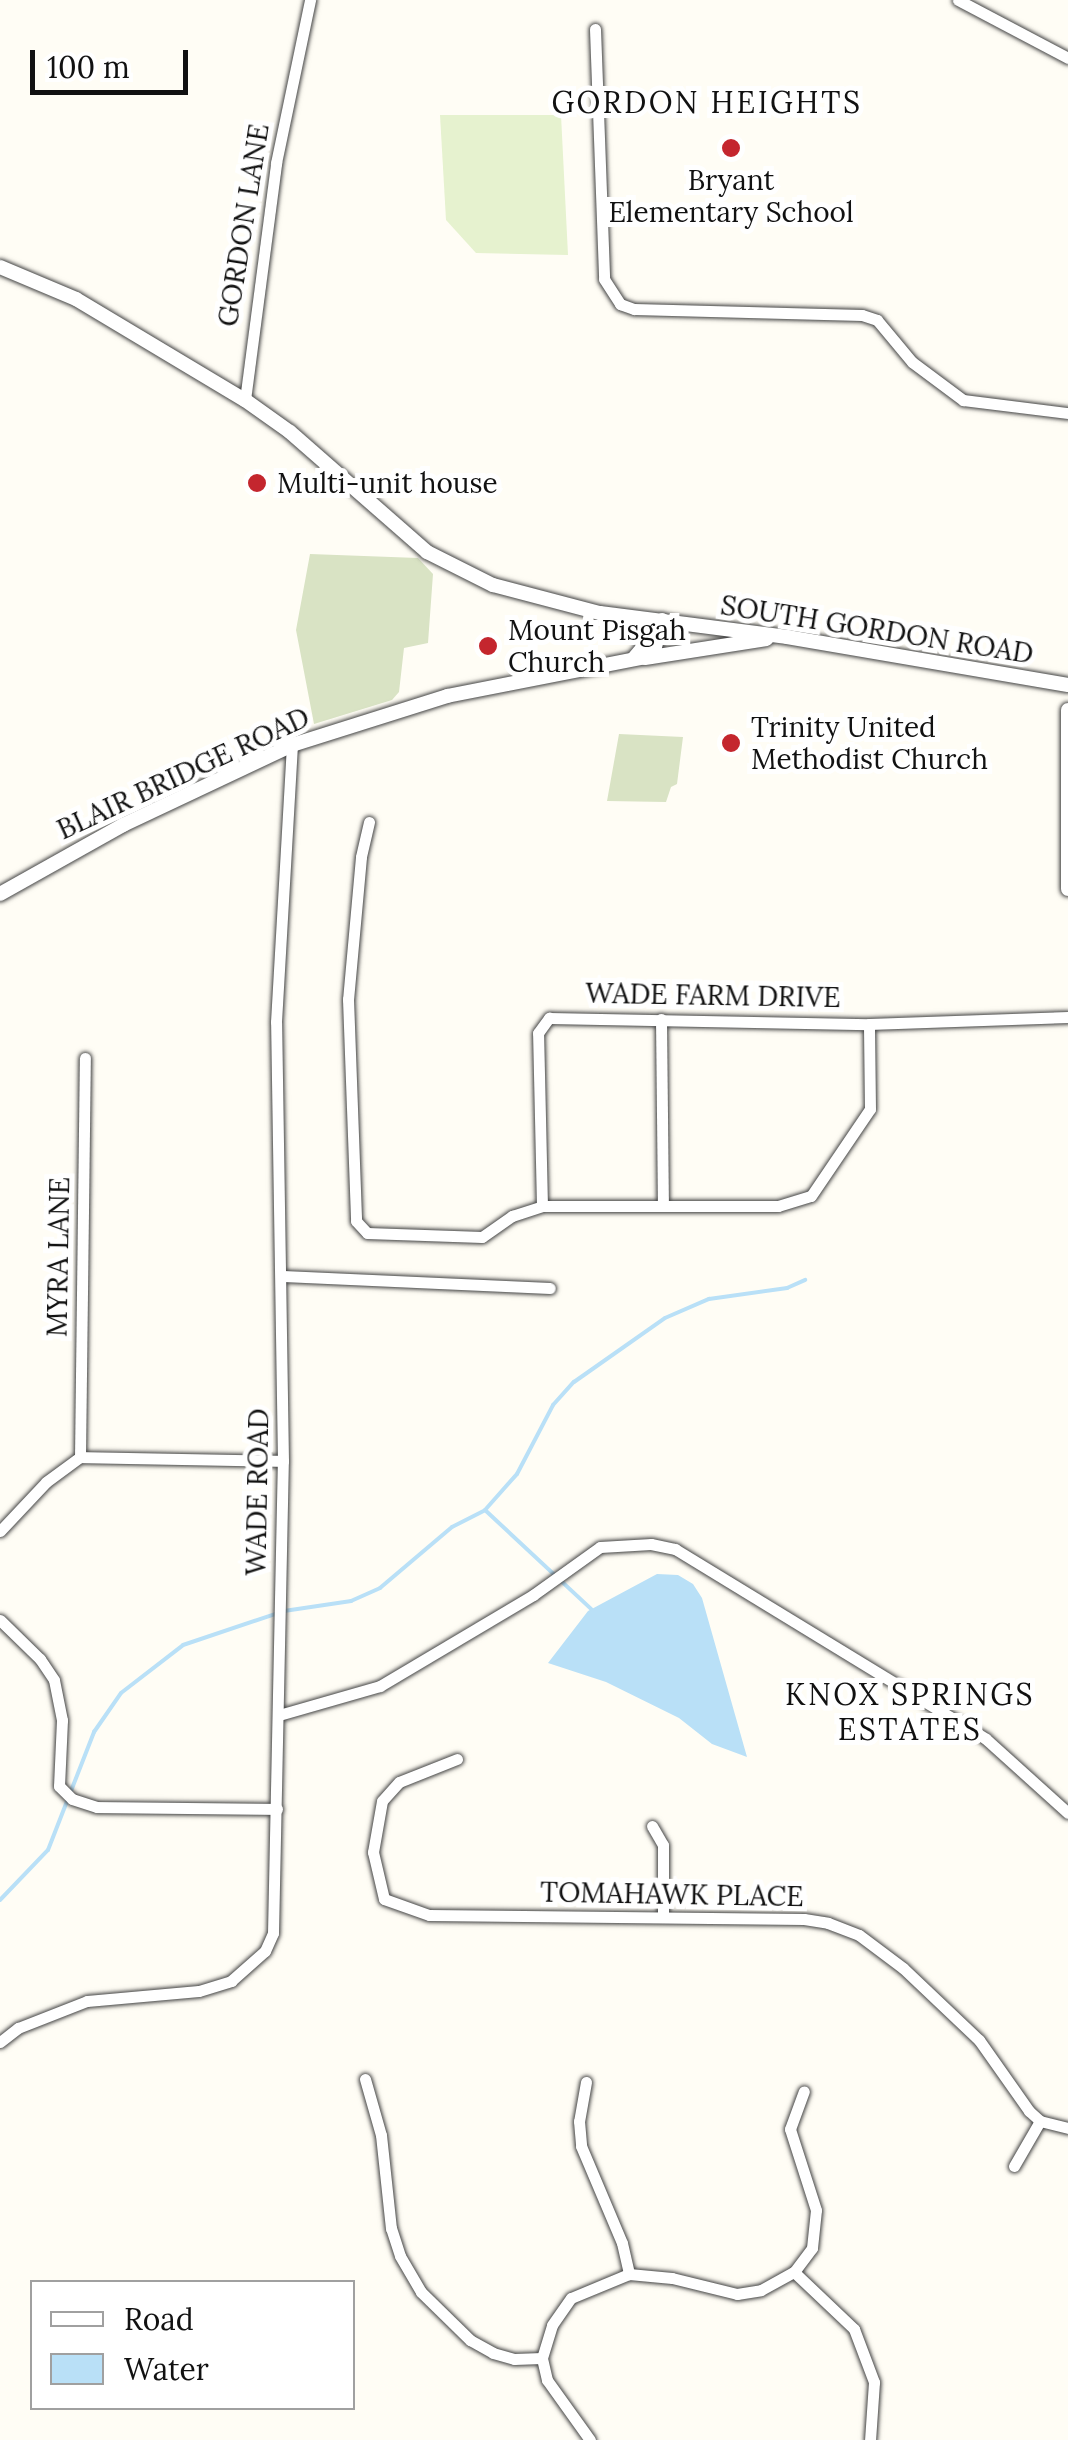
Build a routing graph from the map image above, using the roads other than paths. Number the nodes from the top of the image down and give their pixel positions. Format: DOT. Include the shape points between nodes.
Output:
graph roads {
  1 [pos="310,0"];
  2 [pos="958,0"];
  3 [pos="595,29"];
  4 [pos="1068,58"];
  5 [pos="0,267"];
  6 [pos="245,400"];
  7 [pos="1068,413"];
  8 [pos="600,613"];
  9 [pos="662,620"];
  10 [pos="787,637"];
  11 [pos="630,660"];
  12 [pos="1068,685"];
  13 [pos="1068,710"];
  14 [pos="292,745"];
  15 [pos="368,822"];
  16 [pos="1068,888"];
  17 [pos="0,894"];
  18 [pos="1068,1017"];
  19 [pos="661,1019"];
  20 [pos="870,1024"];
  21 [pos="85,1058"];
  22 [pos="542,1206"];
  23 [pos="663,1206"];
  24 [pos="283,1276"];
  25 [pos="550,1288"];
  26 [pos="80,1457"];
  27 [pos="284,1461"];
  28 [pos="0,1531"];
  29 [pos="0,1620"];
  30 [pos="279,1715"];
  31 [pos="457,1760"];
  32 [pos="277,1809"];
  33 [pos="1068,1813"];
  34 [pos="652,1826"];
  35 [pos="663,1916"];
  36 [pos="0,2042"];
  37 [pos="365,2078"];
  38 [pos="586,2082"];
  39 [pos="804,2091"];
  40 [pos="1040,2121"];
  41 [pos="1068,2128"];
  42 [pos="1014,2166"];
  43 [pos="794,2272"];
  44 [pos="629,2274"];
  45 [pos="542,2358"];
  46 [pos="590,2440"];
  47 [pos="870,2440"];
  1 -- 6 [label="street, GORDON LANE" via="276,163"];
  2 -- 4 [label="street"];
  3 -- 7 [label="street" via="604,280 620,304 862,315 877,320 912,362 963,400"];
  5 -- 6 [label="street, SOUTH GORDON ROAD" via="76,299"];
  6 -- 8 [label="street, SOUTH GORDON ROAD" via="427,552 492,585"];
  8 -- 9 [label="street, SOUTH GORDON ROAD"];
  8 -- 11 [label="street" via="640,630 645,645"];
  9 -- 10 [label="street, SOUTH GORDON ROAD"];
  9 -- 11 [label="street" via="651,654"];
  10 -- 11 [label="street, BLAIR BRIDGE ROAD"];
  10 -- 12 [label="street, SOUTH GORDON ROAD"];
  11 -- 14 [label="street, BLAIR BRIDGE ROAD" via="447,696"];
  13 -- 16 [label="street"];
  14 -- 17 [label="street, BLAIR BRIDGE ROAD" via="124,825"];
  14 -- 24 [label="street, WADE ROAD" via="276,990"];
  15 -- 22 [label="street" via="348,999 356,1221 367,1233 482,1237"];
  18 -- 20 [label="street, WADE FARM DRIVE"];
  19 -- 20 [label="street, WADE FARM DRIVE"];
  19 -- 22 [label="street, WADE FARM DRIVE" via="548,1018 538,1034"];
  19 -- 23 [label="street"];
  20 -- 23 [label="street" via="870,1108 811,1196 778,1206"];
  21 -- 26 [label="street, MYRA LANE"];
  22 -- 23 [label="street"];
  24 -- 25 [label="street"];
  24 -- 27 [label="street, WADE ROAD"];
  26 -- 27 [label="street"];
  26 -- 28 [label="street"];
  27 -- 30 [label="street, WADE ROAD"];
  29 -- 32 [label="street" via="54,1680 62,1720 59,1786 72,1799 97,1807"];
  30 -- 32 [label="street, WADE ROAD"];
  30 -- 33 [label="street" via="380,1686 600,1548 651,1544 675,1549 986,1739"];
  31 -- 35 [label="street, TOMAHAWK PLACE" via="415,1773 382,1800 374,1852 384,1899 429,1915"];
  32 -- 36 [label="street, WADE ROAD" via="272,1932 244,1972 198,1991 87,2001"];
  34 -- 35 [label="street" via="663,1845"];
  35 -- 40 [label="street, TOMAHAWK PLACE" via="804,1919 859,1935 978,2040"];
  37 -- 45 [label="street" via="381,2135 391,2228 421,2292 482,2346 514,2359"];
  38 -- 44 [label="street" via="581,2146"];
  39 -- 43 [label="street" via="790,2128 816,2210 812,2248"];
  40 -- 41 [label="street"];
  40 -- 42 [label="street"];
  43 -- 44 [label="street" via="737,2294"];
  43 -- 47 [label="street" via="854,2329 874,2382"];
  44 -- 45 [label="street" via="571,2298"];
  45 -- 46 [label="street" via="562,2407"];
}
